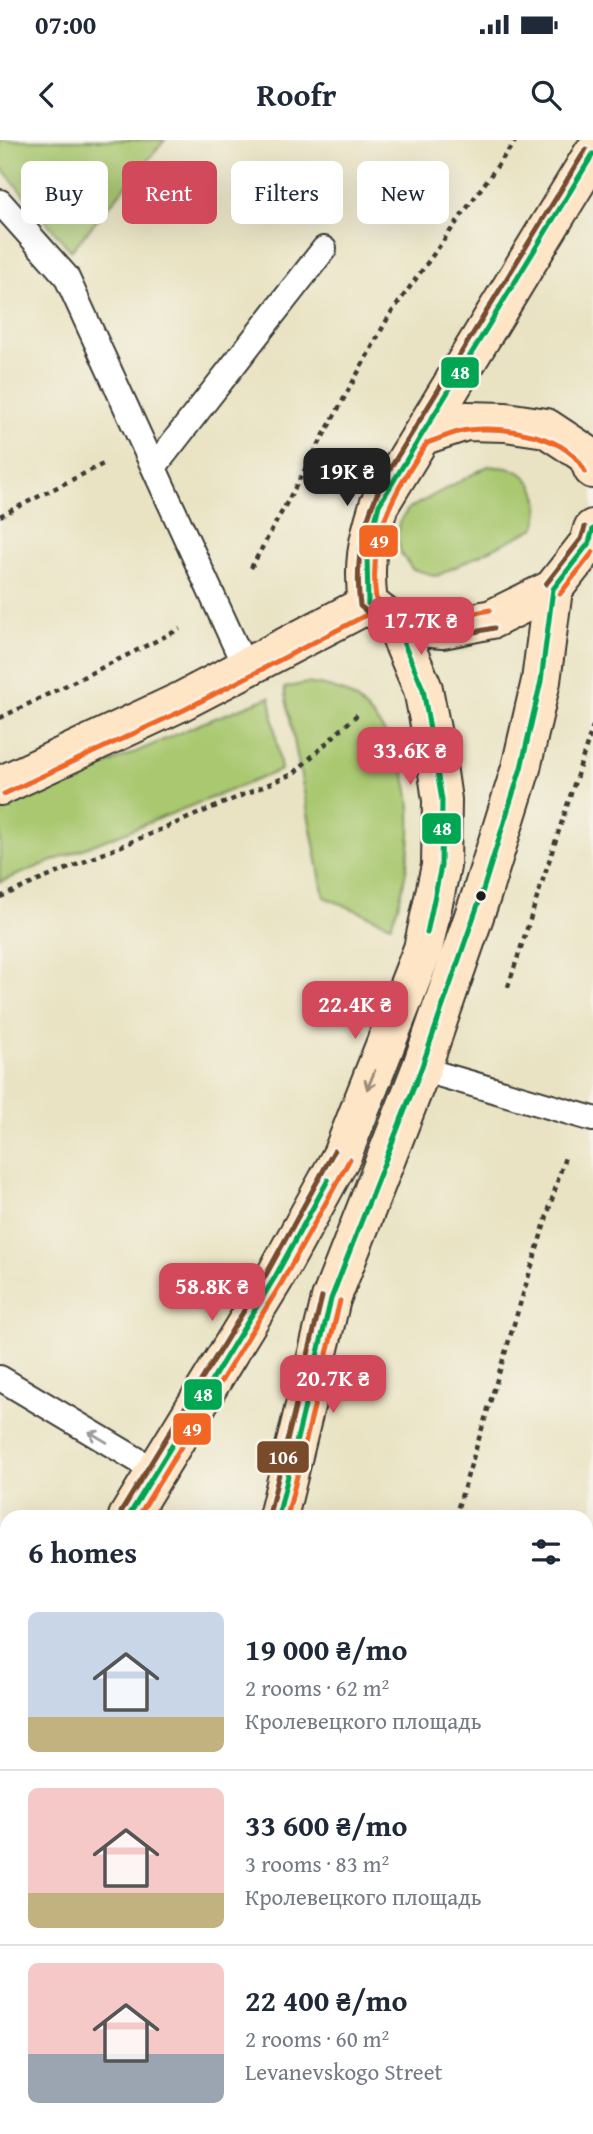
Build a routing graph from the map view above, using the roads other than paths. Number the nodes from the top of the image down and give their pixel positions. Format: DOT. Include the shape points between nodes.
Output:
graph roads {
  1 [pos="593,154"];
  2 [pos="0,202"];
  3 [pos="324,249"];
  4 [pos="421,436"];
  5 [pos="591,454"];
  6 [pos="154,467"];
  7 [pos="593,529"];
  8 [pos="553,589"];
  9 [pos="382,615"];
  10 [pos="246,669"];
  11 [pos="0,786"];
  12 [pos="421,1069"];
  13 [pos="585,1116"];
  14 [pos="275,1277"];
  15 [pos="331,1299"];
  16 [pos="0,1378"];
  17 [pos="156,1471"];
  18 [pos="132,1510"];
  19 [pos="280,1510"];
  1 -- 4 [label="main road"];
  2 -- 6 [label="lane" via="66,276"];
  3 -- 6 [label="lane"];
  4 -- 5 [label="main road" via="466,421 506,422 545,428"];
  4 -- 9 [label="main road" via="379,505 368,540 364,574"];
  6 -- 10 [label="lane"];
  7 -- 8 [label="main road" via="589,543"];
  8 -- 9 [label="main road" via="492,619 443,629"];
  8 -- 12 [label="main road" via="541,681 521,768"];
  9 -- 10 [label="main road"];
  9 -- 14 [label="main road, one-way" via="423,689 442,800 441,866 423,948 342,1155"];
  10 -- 11 [label="main road"];
  12 -- 13 [label="lane"];
  12 -- 15 [label="main road"];
  14 -- 15 [label="main road" via="312,1275"];
  14 -- 17 [label="main road"];
  15 -- 19 [label="main road"];
  17 -- 16 [label="lane, one-way"];
  17 -- 18 [label="main road"];
}
